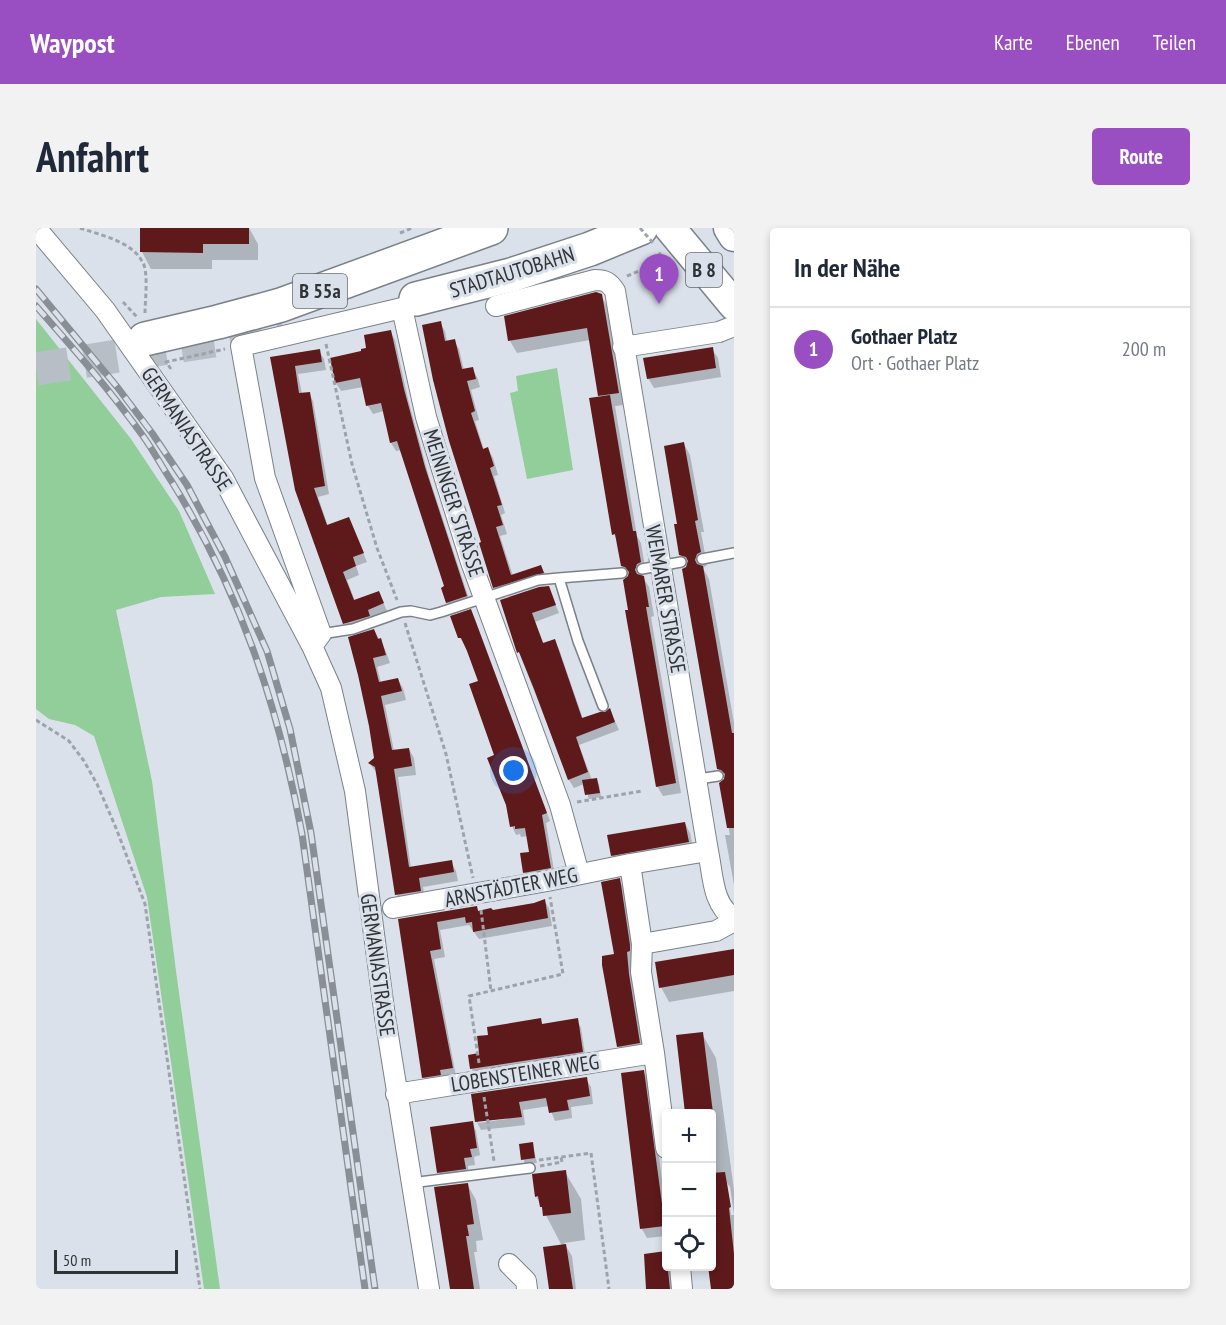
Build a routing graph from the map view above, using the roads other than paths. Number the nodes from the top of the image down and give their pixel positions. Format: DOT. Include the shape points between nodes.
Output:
graph roads {
  1 [pos="36,228"];
  2 [pos="491,228"];
  3 [pos="729,228"];
  4 [pos="657,236"];
  5 [pos="734,236"];
  6 [pos="416,299"];
  7 [pos="734,305"];
  8 [pos="496,306"];
  9 [pos="734,326"];
  10 [pos="152,341"];
  11 [pos="623,347"];
  12 [pos="246,370"];
  13 [pos="734,553"];
  14 [pos="702,559"];
  15 [pos="681,562"];
  16 [pos="651,568"];
  17 [pos="622,573"];
  18 [pos="559,578"];
  19 [pos="484,598"];
  20 [pos="316,640"];
  21 [pos="603,706"];
  22 [pos="718,776"];
  23 [pos="698,779"];
  24 [pos="708,851"];
  25 [pos="630,864"];
  26 [pos="579,874"];
  27 [pos="393,908"];
  28 [pos="734,920"];
  29 [pos="642,944"];
  30 [pos="654,1053"];
  31 [pos="396,1094"];
  32 [pos="662,1116"];
  33 [pos="530,1168"];
  34 [pos="411,1183"];
  35 [pos="509,1264"];
  36 [pos="680,1271"];
  37 [pos="429,1289"];
  38 [pos="527,1289"];
  39 [pos="682,1289"];
  1 -- 20 [label="street, GERMANIASTRASSE" via="105,310 223,478"];
  2 -- 10 [label="highway, B 55a" via="281,305"];
  3 -- 5 [label="main road, B 8"];
  4 -- 6 [label="highway, STADTAUTOBAHN" via="590,249 511,275"];
  4 -- 7 [label="main road, B 8"];
  8 -- 11 [label="street, WEIMARER STRASSE" via="603,280 615,291"];
  9 -- 11 [label="street" via="719,332"];
  11 -- 16 [label="street, WEIMARER STRASSE"];
  12 -- 19 [label="street, MEININGER STRASSE" via="241,346 402,308 426,417"];
  12 -- 20 [label="street, GERMANIASTRASSE" via="266,478"];
  13 -- 14 [label="lane"];
  15 -- 16 [label="lane"];
  16 -- 23 [label="street, WEIMARER STRASSE"];
  17 -- 18 [label="lane"];
  18 -- 19 [label="lane" via="538,580"];
  18 -- 21 [label="lane"];
  19 -- 20 [label="lane" via="430,615 401,612"];
  19 -- 26 [label="street, MEININGER STRASSE" via="560,805"];
  20 -- 31 [label="street, GERMANIASTRASSE" via="355,791"];
  22 -- 23 [label="lane"];
  23 -- 24 [label="street, WEIMARER STRASSE"];
  24 -- 25 [label="street, ARNSTÄDTER WEG"];
  24 -- 28 [label="street, WEIMARER STRASSE" via="718,903"];
  25 -- 26 [label="street, ARNSTÄDTER WEG"];
  25 -- 29 [label="street"];
  26 -- 27 [label="street, ARNSTÄDTER WEG"];
  28 -- 29 [label="street" via="716,931"];
  29 -- 30 [label="street" via="641,972"];
  30 -- 31 [label="street, LOBENSTEINER WEG"];
  30 -- 32 [label="street"];
  31 -- 34 [label="street, GERMANIASTRASSE"];
  33 -- 34 [label="lane"];
  34 -- 37 [label="street, GERMANIASTRASSE"];
  35 -- 38 [label="street" via="526,1281"];
  36 -- 39 [label="street"];
}
